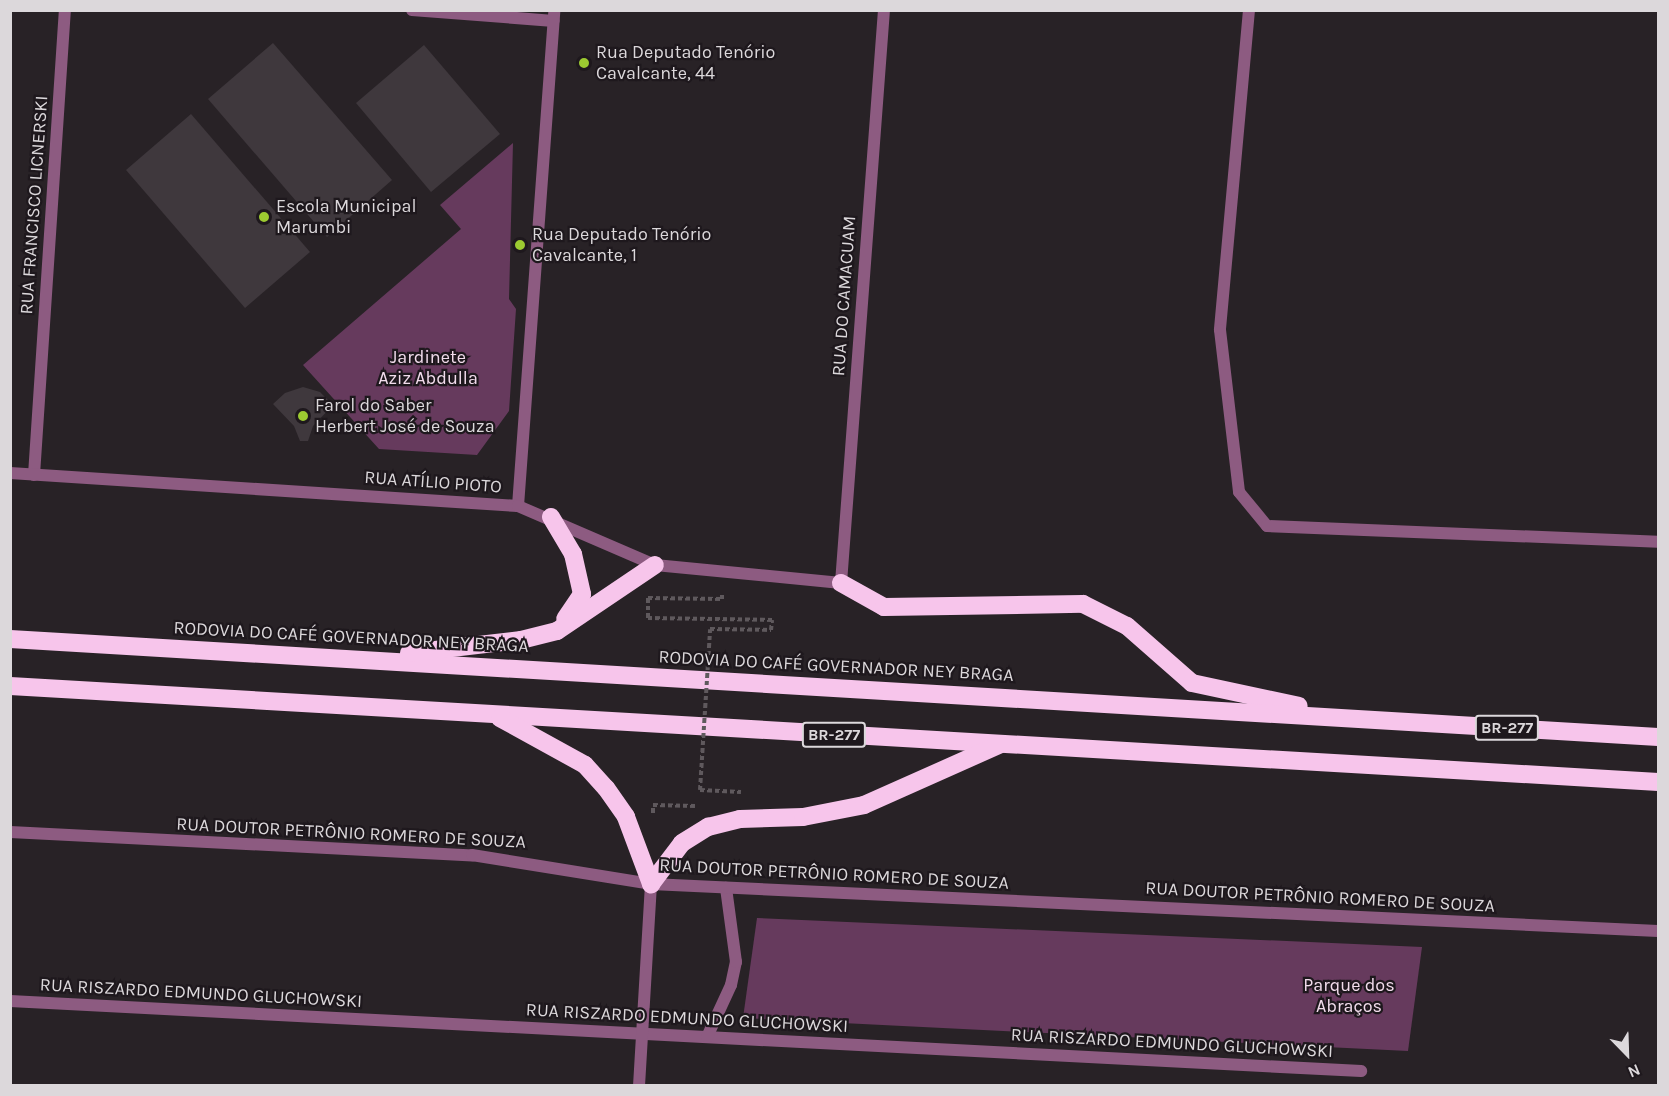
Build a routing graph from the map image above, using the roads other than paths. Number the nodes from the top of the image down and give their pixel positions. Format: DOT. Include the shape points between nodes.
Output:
graph roads {
  1 [pos="65,10"];
  2 [pos="412,10"];
  3 [pos="885,10"];
  4 [pos="1249,10"];
  5 [pos="554,16"];
  6 [pos="10,473"];
  7 [pos="34,475"];
  8 [pos="518,506"];
  9 [pos="551,516"];
  10 [pos="1659,542"];
  11 [pos="655,565"];
  12 [pos="840,584"];
  13 [pos="557,631"];
  14 [pos="10,639"];
  15 [pos="358,658"];
  16 [pos="10,686"];
  17 [pos="493,714"];
  18 [pos="1356,719"];
  19 [pos="1659,737"];
  20 [pos="1001,744"];
  21 [pos="1659,782"];
  22 [pos="10,832"];
  23 [pos="651,884"];
  24 [pos="726,888"];
  25 [pos="1659,931"];
  26 [pos="10,1000"];
  27 [pos="642,1034"];
  28 [pos="707,1037"];
  29 [pos="1361,1071"];
  30 [pos="639,1086"];
  1 -- 7 [label="street, RUA FRANCISCO LICNERSKI"];
  2 -- 5 [label="street"];
  3 -- 12 [label="street, RUA DO CAMACUAM"];
  4 -- 10 [label="street" via="1220,330 1239,492 1267,526"];
  5 -- 8 [label="street"];
  6 -- 7 [label="street, RUA ATÍLIO PIOTO"];
  7 -- 8 [label="street, RUA ATÍLIO PIOTO"];
  8 -- 9 [label="street, RUA ATÍLIO PIOTO"];
  9 -- 11 [label="street, RUA ATÍLIO PIOTO"];
  9 -- 13 [label="highway" via="573,554 582,594"];
  11 -- 12 [label="street, RUA ATÍLIO PIOTO"];
  11 -- 13 [label="highway"];
  12 -- 18 [label="highway" via="884,607 1083,604 1127,626 1192,683"];
  13 -- 15 [label="highway" via="521,640"];
  14 -- 15 [label="highway, RODOVIA DO CAFÉ GOVERNADOR NEY BRAGA / BR-277"];
  15 -- 18 [label="highway, RODOVIA DO CAFÉ GOVERNADOR NEY BRAGA / BR-277"];
  16 -- 17 [label="highway, BR-277"];
  17 -- 20 [label="highway, BR-277"];
  17 -- 23 [label="highway" via="585,765 626,817"];
  18 -- 19 [label="highway, RODOVIA DO CAFÉ GOVERNADOR NEY BRAGA / BR-277"];
  20 -- 21 [label="highway, BR-277"];
  20 -- 23 [label="highway" via="864,804 803,817 740,819 708,827 682,843"];
  22 -- 23 [label="street, RUA DOUTOR PETRÔNIO ROMERO DE SOUZA" via="472,855 578,868"];
  23 -- 24 [label="street, RUA DOUTOR PETRÔNIO ROMERO DE SOUZA"];
  23 -- 27 [label="street"];
  24 -- 25 [label="street, RUA DOUTOR PETRÔNIO ROMERO DE SOUZA"];
  24 -- 28 [label="street" via="736,962 731,986"];
  26 -- 27 [label="street, RUA RISZARDO EDMUNDO GLUCHOWSKI"];
  27 -- 28 [label="street, RUA RISZARDO EDMUNDO GLUCHOWSKI"];
  27 -- 30 [label="street"];
  28 -- 29 [label="street, RUA RISZARDO EDMUNDO GLUCHOWSKI"];
}
